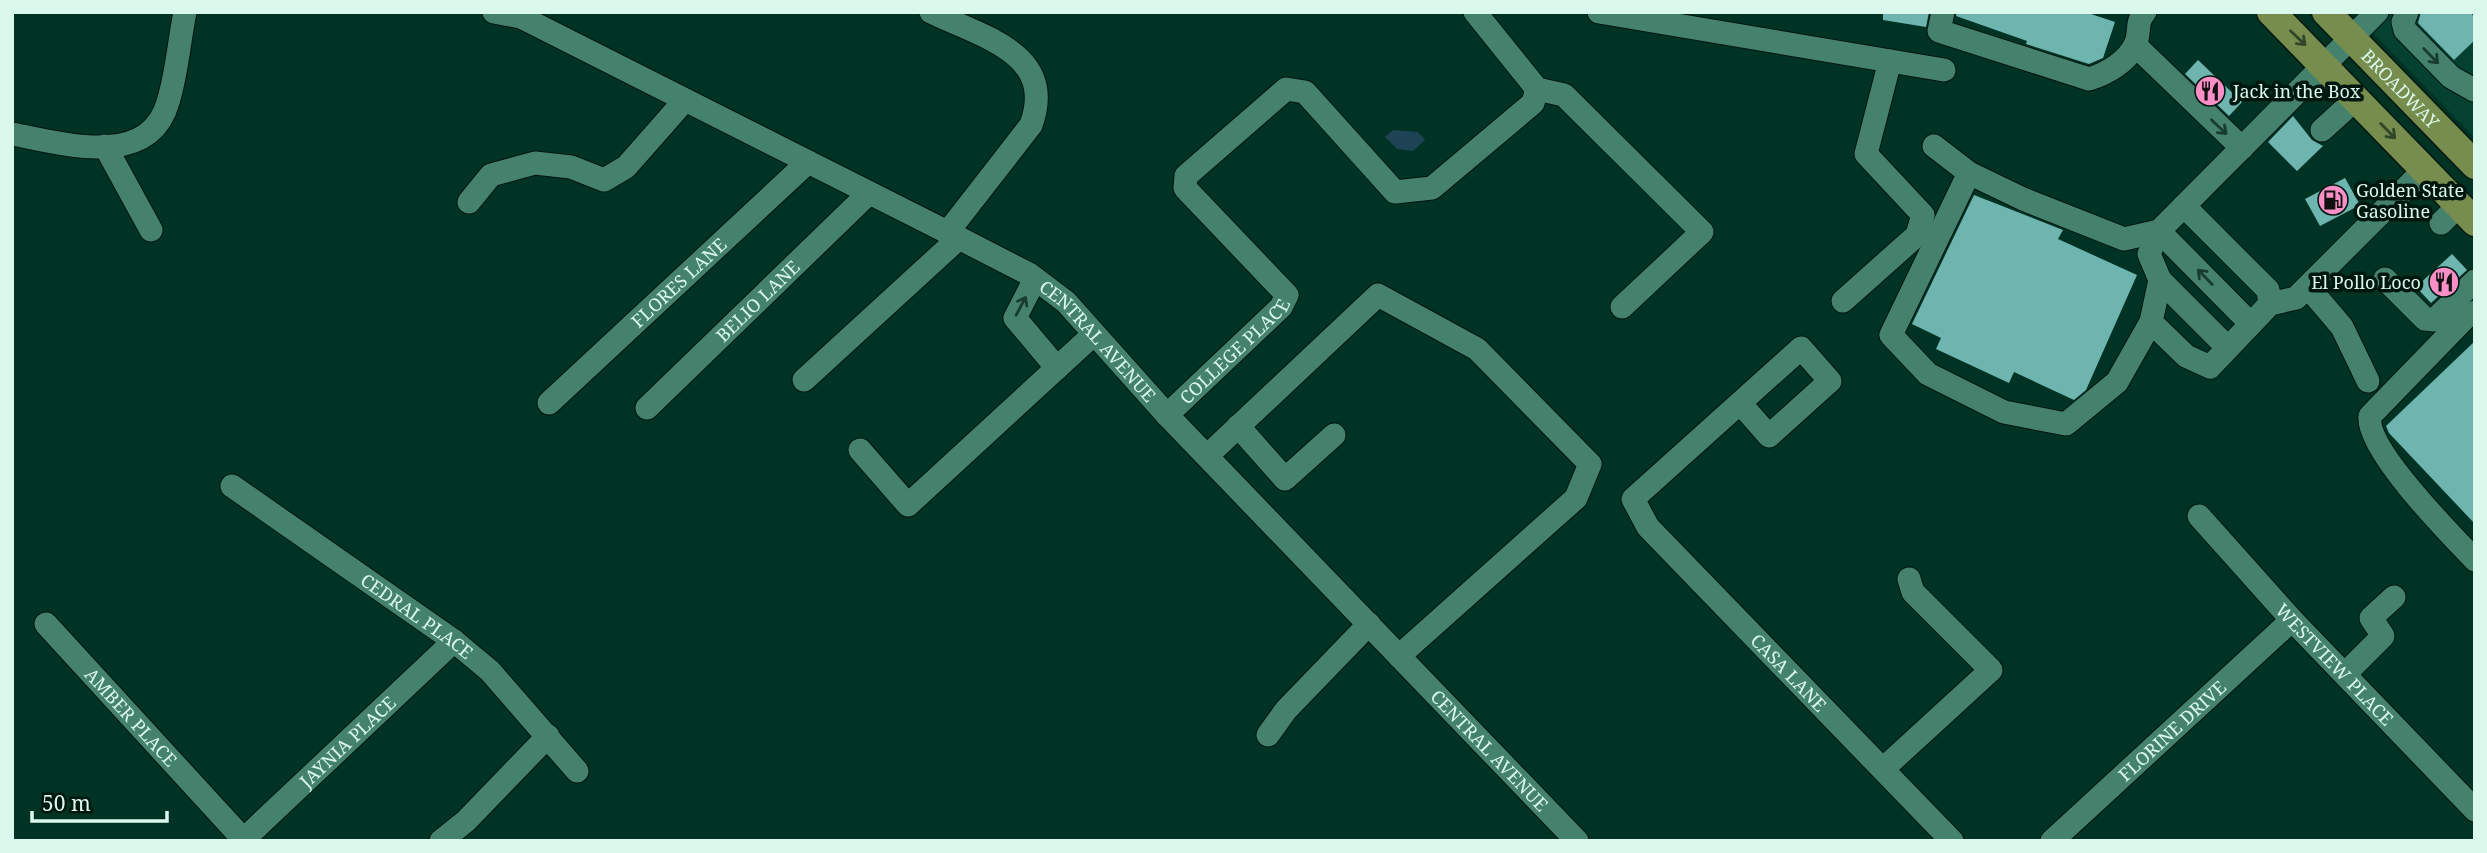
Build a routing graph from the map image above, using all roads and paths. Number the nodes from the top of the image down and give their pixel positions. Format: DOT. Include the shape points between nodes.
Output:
graph roads {
  1 [pos="185,12"];
  2 [pos="494,12"];
  3 [pos="931,12"];
  4 [pos="1475,12"];
  5 [pos="1600,12"];
  6 [pos="1943,12"];
  7 [pos="2145,12"];
  8 [pos="2271,12"];
  9 [pos="2326,12"];
  10 [pos="2377,12"];
  11 [pos="2407,12"];
  12 [pos="2350,37"];
  13 [pos="2135,45"];
  14 [pos="1889,61"];
  15 [pos="2324,64"];
  16 [pos="1944,70"];
  17 [pos="1537,89"];
  18 [pos="2474,90"];
  19 [pos="2357,98"];
  20 [pos="685,100"];
  21 [pos="2322,130"];
  22 [pos="12,134"];
  23 [pos="105,146"];
  24 [pos="1934,146"];
  25 [pos="2242,148"];
  26 [pos="808,162"];
  27 [pos="2475,165"];
  28 [pos="2425,169"];
  29 [pos="1969,173"];
  30 [pos="869,193"];
  31 [pos="468,202"];
  32 [pos="2184,206"];
  33 [pos="2458,216"];
  34 [pos="151,230"];
  35 [pos="2159,230"];
  36 [pos="953,235"];
  37 [pos="2385,278"];
  38 [pos="1035,279"];
  39 [pos="2160,281"];
  40 [pos="2475,281"];
  41 [pos="2308,286"];
  42 [pos="1843,301"];
  43 [pos="2270,304"];
  44 [pos="1622,307"];
  45 [pos="2475,312"];
  46 [pos="2151,322"];
  47 [pos="2251,324"];
  48 [pos="1094,334"];
  49 [pos="2228,348"];
  50 [pos="1058,368"];
  51 [pos="804,380"];
  52 [pos="2368,382"];
  53 [pos="1740,402"];
  54 [pos="549,403"];
  55 [pos="647,408"];
  56 [pos="1167,415"];
  57 [pos="1238,426"];
  58 [pos="1334,435"];
  59 [pos="860,450"];
  60 [pos="1207,456"];
  61 [pos="232,486"];
  62 [pos="2199,516"];
  63 [pos="2475,560"];
  64 [pos="1909,579"];
  65 [pos="2393,597"];
  66 [pos="2292,620"];
  67 [pos="46,624"];
  68 [pos="1369,624"];
  69 [pos="454,641"];
  70 [pos="1399,656"];
  71 [pos="2345,674"];
  72 [pos="1268,735"];
  73 [pos="548,736"];
  74 [pos="1882,769"];
  75 [pos="577,771"];
  76 [pos="2475,810"];
  77 [pos="1573,839"];
  78 [pos="243,840"];
  79 [pos="441,841"];
  80 [pos="1952,841"];
  81 [pos="2052,841"];
  1 -- 23 [label="street" via="168,104 142,136 124,145"];
  2 -- 20 [label="street, CENTRAL AVENUE" via="521,17"];
  3 -- 36 [label="street" via="1014,52 1036,82 1037,109 1031,125"];
  4 -- 17 [label="street"];
  5 -- 14 [label="street"];
  6 -- 13 [label="street" via="1939,30 2089,79 2108,74"];
  7 -- 13 [label="street" via="2138,19"];
  8 -- 15 [label="main road, one-way"];
  9 -- 12 [label="main road, BROADWAY"];
  10 -- 12 [label="street"];
  11 -- 18 [label="street, one-way" via="2405,30 2451,78"];
  12 -- 15 [label="street"];
  12 -- 27 [label="main road, BROADWAY"];
  13 -- 25 [label="street, one-way"];
  14 -- 16 [label="street"];
  14 -- 42 [label="street" via="1867,154 1923,215 1917,235"];
  15 -- 19 [label="main road"];
  15 -- 25 [label="street"];
  17 -- 44 [label="street" via="1564,95 1702,232"];
  17 -- 56 [label="street, COLLEGE PLACE" via="1533,103 1432,188 1395,191 1305,92 1286,89 1186,176 1185,188 1287,295 1281,306"];
  19 -- 21 [label="street"];
  19 -- 28 [label="main road, one-way"];
  20 -- 26 [label="street, CENTRAL AVENUE"];
  20 -- 31 [label="street" via="626,167 604,180 571,167 535,163 492,175"];
  22 -- 23 [label="street" via="87,148"];
  23 -- 34 [label="street"];
  24 -- 29 [label="street"];
  25 -- 32 [label="street"];
  26 -- 30 [label="street, CENTRAL AVENUE"];
  26 -- 54 [label="street, FLORES LANE"];
  28 -- 33 [label="main road"];
  28 -- 41 [label="street"];
  29 -- 35 [label="street" via="2023,200 2124,239"];
  29 -- 46 [label="street" via="1891,335 1928,374 2004,412 2066,424 2117,382"];
  30 -- 36 [label="street, CENTRAL AVENUE"];
  30 -- 55 [label="street, BELIO LANE"];
  32 -- 35 [label="street"];
  32 -- 43 [label="street" via="2268,290"];
  35 -- 39 [label="street" via="2149,254"];
  47 -- 35 [label="street, one-way"];
  36 -- 38 [label="street, CENTRAL AVENUE"];
  36 -- 51 [label="street"];
  37 -- 40 [label="street" via="2425,319 2434,320"];
  38 -- 48 [label="street, CENTRAL AVENUE" via="1066,302"];
  50 -- 38 [label="street, one-way" via="1015,318"];
  39 -- 46 [label="street"];
  39 -- 49 [label="street"];
  41 -- 43 [label="street" via="2296,298"];
  41 -- 52 [label="street" via="2342,327"];
  43 -- 47 [label="street"];
  45 -- 63 [label="street" via="2370,416 2368,425 2391,465"];
  46 -- 49 [label="street" via="2186,356 2210,368"];
  47 -- 49 [label="street"];
  48 -- 50 [label="street"];
  48 -- 56 [label="street, CENTRAL AVENUE"];
  50 -- 59 [label="street" via="908,505"];
  53 -- 74 [label="street, CASA LANE" via="1633,499 1648,527"];
  56 -- 60 [label="street, CENTRAL AVENUE"];
  57 -- 58 [label="street" via="1285,479"];
  57 -- 60 [label="street"];
  57 -- 70 [label="street" via="1378,295 1477,349 1590,464 1576,498"];
  60 -- 68 [label="street, CENTRAL AVENUE"];
  61 -- 69 [label="street, CEDRAL PLACE"];
  62 -- 66 [label="street, WESTVIEW PLACE"];
  64 -- 74 [label="street" via="1913,592 1991,670"];
  65 -- 71 [label="street" via="2371,618 2383,636"];
  66 -- 71 [label="street, WESTVIEW PLACE"];
  66 -- 81 [label="street, FLORINE DRIVE"];
  67 -- 78 [label="street, AMBER PLACE"];
  68 -- 70 [label="street, CENTRAL AVENUE"];
  68 -- 72 [label="street" via="1286,710"];
  69 -- 73 [label="street, CEDRAL PLACE" via="490,671"];
  69 -- 78 [label="street, JAYNIA PLACE"];
  70 -- 77 [label="street, CENTRAL AVENUE"];
  71 -- 76 [label="street, WESTVIEW PLACE"];
  73 -- 75 [label="street, CEDRAL PLACE"];
  73 -- 79 [label="street"];
  74 -- 80 [label="street, CASA LANE"];
}
